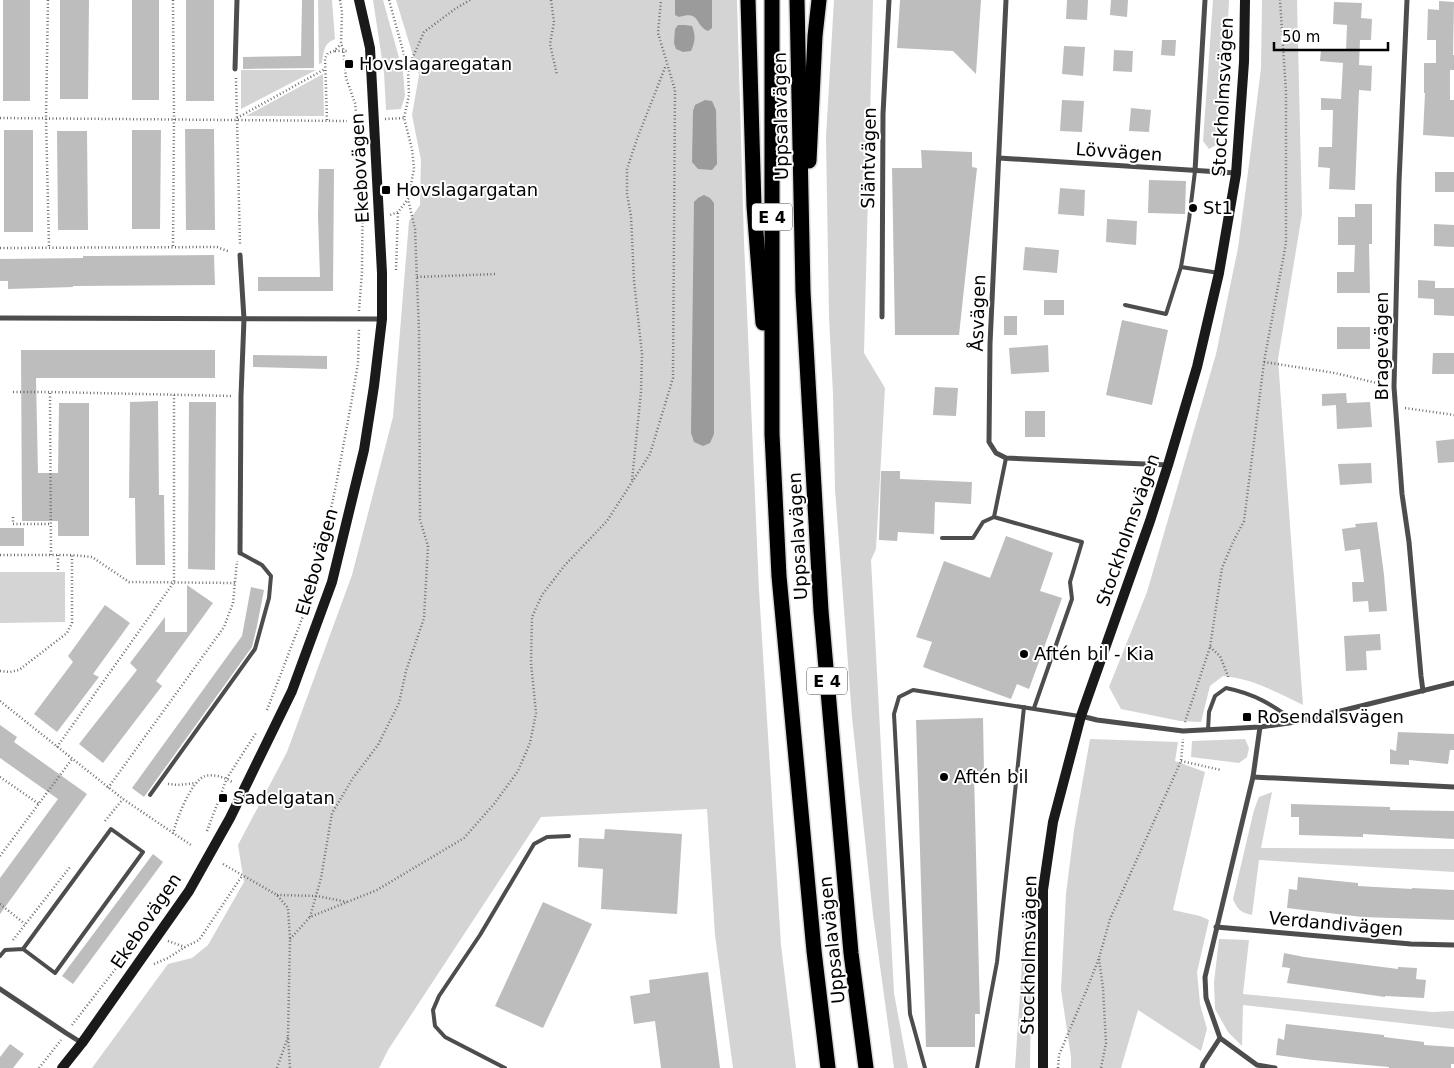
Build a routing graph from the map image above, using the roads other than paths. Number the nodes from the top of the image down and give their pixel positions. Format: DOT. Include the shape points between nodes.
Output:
graph roads {
  1 [pos="237,0"];
  2 [pos="359,0"];
  3 [pos="748,0"];
  4 [pos="772,0"];
  5 [pos="797,0"];
  6 [pos="819,0"];
  7 [pos="889,0"];
  8 [pos="1006,0"];
  9 [pos="1204,0"];
  10 [pos="1245,0"];
  11 [pos="1407,0"];
  12 [pos="235,70"];
  13 [pos="999,158"];
  14 [pos="1195,171"];
  15 [pos="1236,174"];
  16 [pos="240,255"];
  17 [pos="1181,267"];
  18 [pos="1219,273"];
  19 [pos="804,292"];
  20 [pos="1126,306"];
  21 [pos="882,317"];
  22 [pos="0,318"];
  23 [pos="244,319"];
  24 [pos="382,319"];
  25 [pos="772,434"];
  26 [pos="1006,458"];
  27 [pos="1168,465"];
  28 [pos="994,517"];
  29 [pos="942,538"];
  30 [pos="240,553"];
  31 [pos="1454,683"];
  32 [pos="1423,691"];
  33 [pos="1024,706"];
  34 [pos="1034,708"];
  35 [pos="1081,716"];
  36 [pos="1296,722"];
  37 [pos="1260,727"];
  38 [pos="1208,730"];
  39 [pos="1253,777"];
  40 [pos="1454,787"];
  41 [pos="150,795"];
  42 [pos="569,836"];
  43 [pos="1216,927"];
  44 [pos="1454,945"];
  45 [pos="23,949"];
  46 [pos="0,956"];
  47 [pos="0,989"];
  48 [pos="1220,1038"];
  49 [pos="82,1043"];
  50 [pos="62,1068"];
  51 [pos="505,1068"];
  52 [pos="828,1068"];
  53 [pos="866,1068"];
  54 [pos="925,1068"];
  55 [pos="977,1068"];
  56 [pos="1043,1068"];
  57 [pos="1202,1068"];
  58 [pos="1275,1068"];
  1 -- 12 [label="street"];
  2 -- 24 [label="street, Ekebovägen" via="370,48"];
  3 -- 25 [label="highway" via="754,206"];
  4 -- 25 [label="highway, Uppsalavägen / E 4"];
  5 -- 19 [label="highway, Uppsalavägen / E 4"];
  6 -- 19 [label="highway"];
  7 -- 21 [label="street, Släntvägen" via="883,114"];
  8 -- 13 [label="street, Åsvägen"];
  9 -- 14 [label="street, Stockholmsvägen"];
  10 -- 15 [label="street, Stockholmsvägen"];
  11 -- 32 [label="street, Bragevägen" via="1394,387"];
  13 -- 14 [label="street, Lövvägen"];
  13 -- 26 [label="street, Åsvägen" via="990,344 990,442 996,452"];
  14 -- 15 [label="street, Lövvägen"];
  14 -- 17 [label="lane"];
  15 -- 18 [label="street, Stockholmsvägen"];
  16 -- 23 [label="street"];
  17 -- 18 [label="lane"];
  17 -- 20 [label="lane" via="1166,314"];
  18 -- 27 [label="street, Stockholmsvägen" via="1197,367"];
  19 -- 53 [label="highway, Uppsalavägen / E 4" via="821,611 851,953"];
  22 -- 23 [label="street"];
  23 -- 24 [label="street"];
  23 -- 30 [label="street"];
  24 -- 49 [label="street, Ekebovägen" via="364,450 332,582 292,691 230,818 188,891"];
  25 -- 52 [label="highway, Uppsalavägen / E 4" via="779,576"];
  26 -- 27 [label="street"];
  26 -- 28 [label="lane"];
  27 -- 35 [label="street, Stockholmsvägen"];
  28 -- 29 [label="lane" via="983,522 973,538"];
  28 -- 34 [label="lane" via="1082,542 1070,582 1072,599"];
  30 -- 41 [label="lane" via="262,566 271,576 269,598 255,649"];
  31 -- 32 [label="street"];
  32 -- 36 [label="street"];
  33 -- 34 [label="lane"];
  33 -- 54 [label="lane" via="913,690 899,697 894,714 910,1014"];
  33 -- 55 [label="lane" via="997,962"];
  34 -- 35 [label="lane"];
  35 -- 38 [label="street" via="1183,731"];
  35 -- 56 [label="street, Stockholmsvägen" via="1053,822 1043,890"];
  36 -- 37 [label="street"];
  36 -- 38 [label="lane" via="1268,702 1226,688 1215,696 1209,712"];
  37 -- 38 [label="street"];
  37 -- 39 [label="street"];
  39 -- 40 [label="street"];
  39 -- 43 [label="street"];
  42 -- 51 [label="lane" via="547,837 534,844 433,1010 435,1026 445,1037"];
  43 -- 44 [label="street, Verdandivägen"];
  43 -- 48 [label="street" via="1204,977 1206,998"];
  45 -- 45 [label="lane" via="55,973 144,852 111,829"];
  45 -- 46 [label="lane" via="5,950"];
  47 -- 49 [label="street"];
  48 -- 57 [label="street"];
  48 -- 58 [label="street" via="1257,1065"];
  49 -- 50 [label="street, Ekebovägen"];
}
